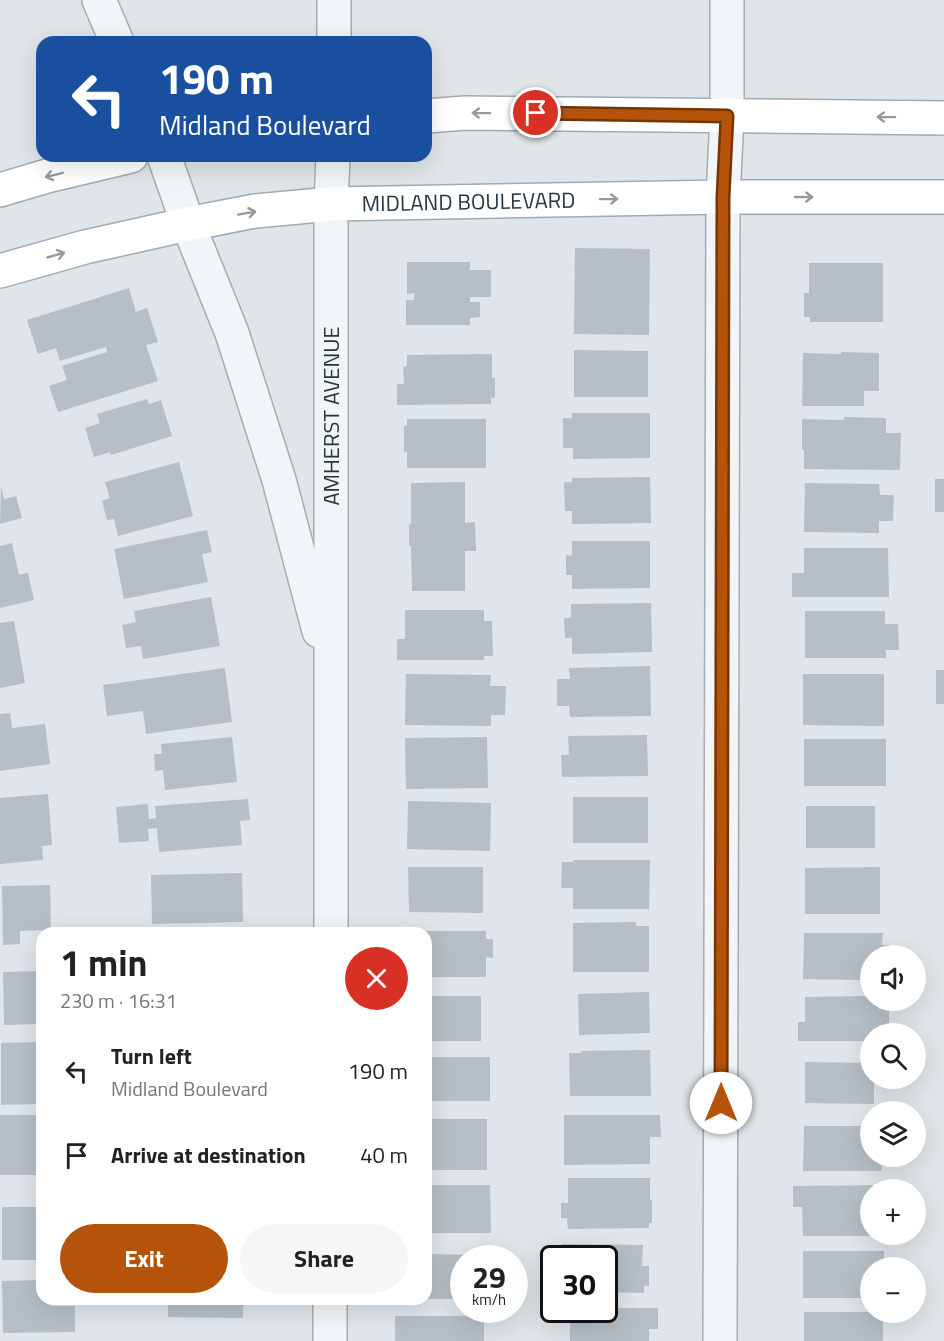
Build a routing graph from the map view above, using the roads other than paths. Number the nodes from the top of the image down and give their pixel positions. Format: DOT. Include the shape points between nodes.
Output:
graph roads {
  1 [pos="99,0"];
  2 [pos="334,0"];
  3 [pos="727,0"];
  4 [pos="114,36"];
  5 [pos="334,36"];
  6 [pos="432,115"];
  7 [pos="727,116"];
  8 [pos="944,118"];
  9 [pos="106,162"];
  10 [pos="166,162"];
  11 [pos="333,162"];
  12 [pos="0,190"];
  13 [pos="723,197"];
  14 [pos="944,197"];
  15 [pos="331,204"];
  16 [pos="188,224"];
  17 [pos="0,271"];
  18 [pos="331,677"];
  19 [pos="331,927"];
  20 [pos="330,1305"];
  21 [pos="330,1341"];
  22 [pos="720,1341"];
  1 -- 4 [label="street"];
  2 -- 5 [label="street"];
  3 -- 7 [label="street"];
  7 -- 6 [label="main road, one-way" via="465,112"];
  8 -- 7 [label="main road, one-way"];
  7 -- 13 [label="street"];
  9 -- 12 [label="main road, one-way"];
  10 -- 16 [label="street, AMHERST AVENUE"];
  11 -- 15 [label="street, AMHERST AVENUE"];
  13 -- 14 [label="main road, MIDLAND BOULEVARD, one-way"];
  15 -- 13 [label="main road, MIDLAND BOULEVARD, one-way"];
  13 -- 22 [label="street"];
  16 -- 15 [label="main road, MIDLAND BOULEVARD, one-way" via="255,211"];
  15 -- 18 [label="street, AMHERST AVENUE"];
  17 -- 16 [label="main road, MIDLAND BOULEVARD, one-way"];
  16 -- 18 [label="street, AMHERST AVENUE" via="232,333 272,458"];
  18 -- 19 [label="street, AMHERST AVENUE"];
  20 -- 21 [label="street"];
}
